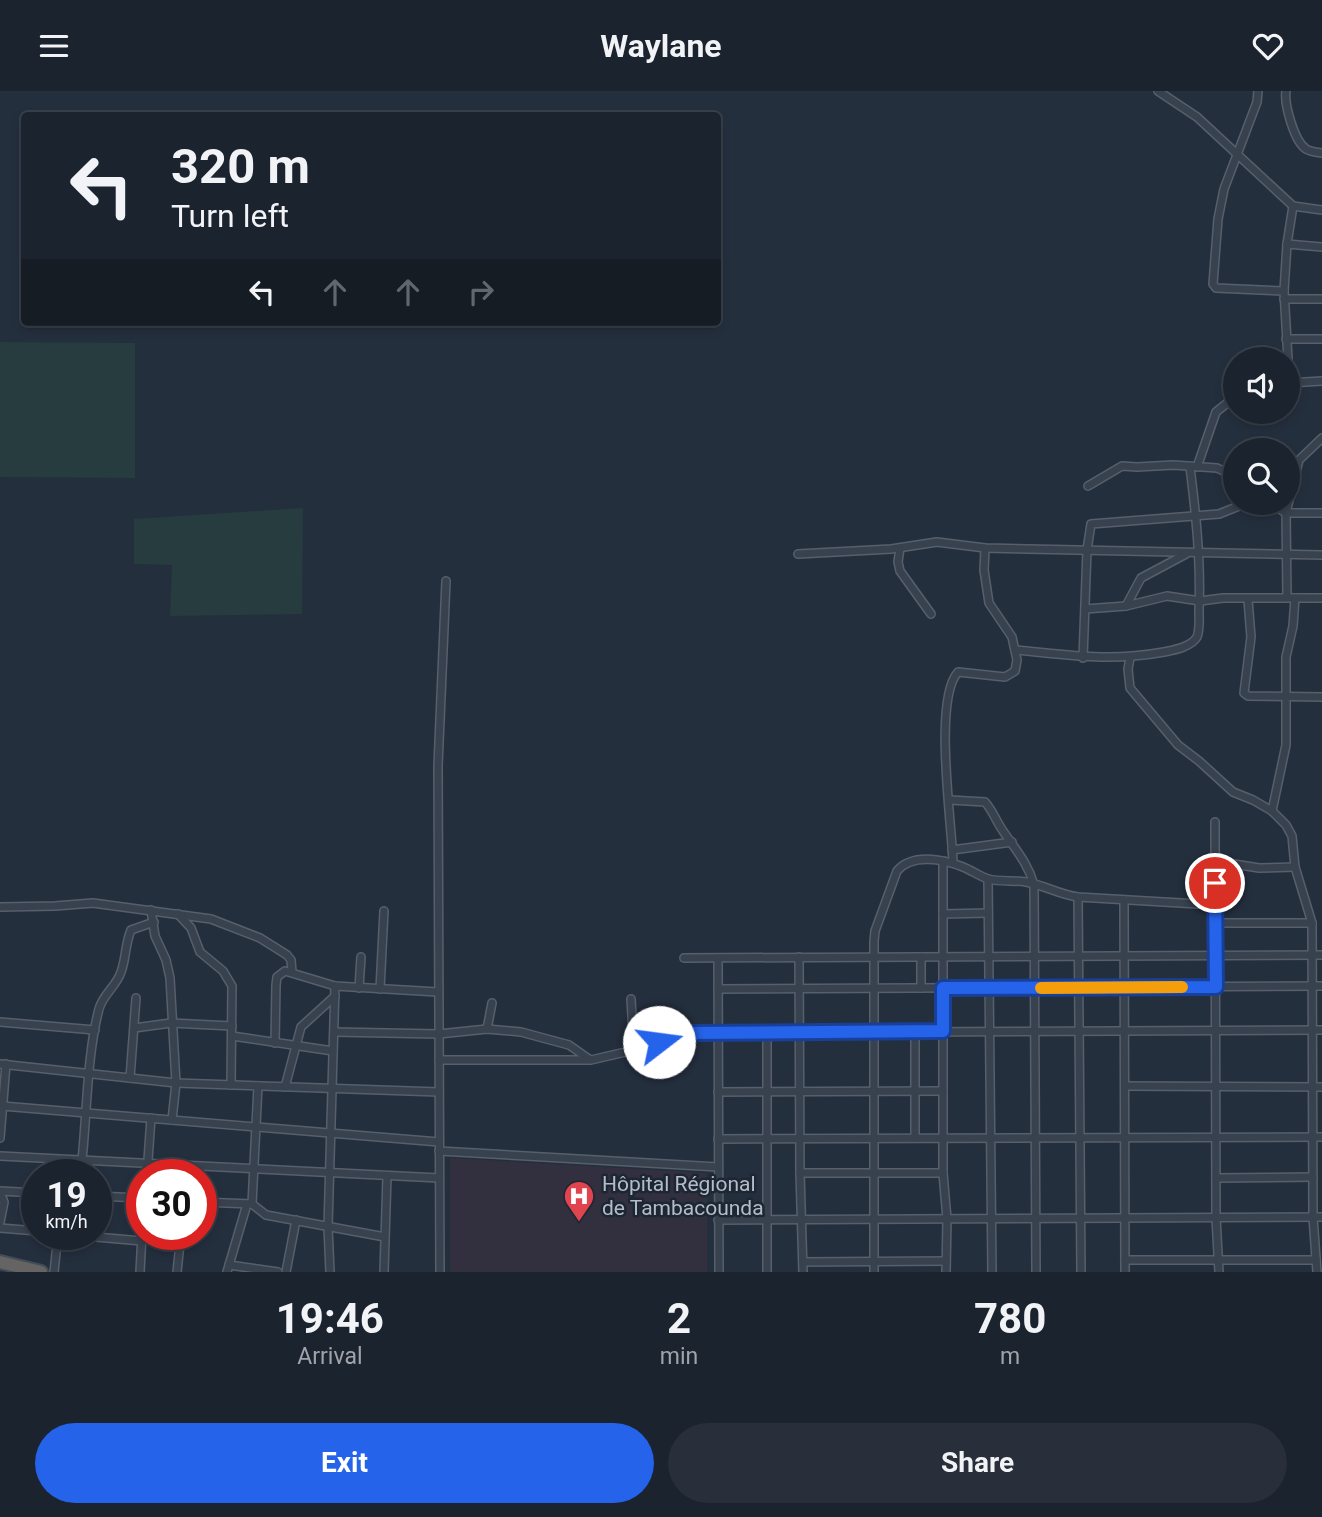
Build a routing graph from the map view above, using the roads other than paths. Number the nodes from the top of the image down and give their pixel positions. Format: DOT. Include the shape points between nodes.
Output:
graph roads {
  1 [pos="1158,91"];
  2 [pos="1258,91"];
  3 [pos="1286,91"];
  4 [pos="1322,153"];
  5 [pos="1237,154"];
  6 [pos="1293,206"];
  7 [pos="1322,209"];
  8 [pos="1287,244"];
  9 [pos="1322,247"];
  10 [pos="1284,295"];
  11 [pos="1322,299"];
  12 [pos="1286,339"];
  13 [pos="1322,339"];
  14 [pos="1287,347"];
  15 [pos="1322,381"];
  16 [pos="1300,382"];
  17 [pos="1223,406"];
  18 [pos="1322,438"];
  19 [pos="1300,459"];
  20 [pos="1193,467"];
  21 [pos="1223,469"];
  22 [pos="1088,485"];
  23 [pos="1223,512"];
  24 [pos="1300,513"];
  25 [pos="1322,513"];
  26 [pos="1196,515"];
  27 [pos="1286,515"];
  28 [pos="900,548"];
  29 [pos="985,548"];
  30 [pos="1087,550"];
  31 [pos="1186,553"];
  32 [pos="799,554"];
  33 [pos="1199,554"];
  34 [pos="1322,555"];
  35 [pos="1286,556"];
  36 [pos="446,581"];
  37 [pos="1291,598"];
  38 [pos="1322,598"];
  39 [pos="1248,600"];
  40 [pos="1200,601"];
  41 [pos="1126,606"];
  42 [pos="1085,609"];
  43 [pos="931,614"];
  44 [pos="1016,650"];
  45 [pos="1083,657"];
  46 [pos="1130,658"];
  47 [pos="1322,697"];
  48 [pos="1286,698"];
  49 [pos="950,800"];
  50 [pos="1272,811"];
  51 [pos="1215,822"];
  52 [pos="1012,842"];
  53 [pos="952,850"];
  54 [pos="943,861"];
  55 [pos="1215,861"];
  56 [pos="953,863"];
  57 [pos="1295,867"];
  58 [pos="988,879"];
  59 [pos="1034,885"];
  60 [pos="1078,897"];
  61 [pos="1124,900"];
  62 [pos="1215,905"];
  63 [pos="0,907"];
  64 [pos="151,910"];
  65 [pos="384,911"];
  66 [pos="177,913"];
  67 [pos="943,913"];
  68 [pos="988,913"];
  69 [pos="154,922"];
  70 [pos="1215,923"];
  71 [pos="1312,923"];
  72 [pos="1216,955"];
  73 [pos="1312,955"];
  74 [pos="1322,955"];
  75 [pos="988,956"];
  76 [pos="1034,956"];
  77 [pos="1079,956"];
  78 [pos="1124,956"];
  79 [pos="361,957"];
  80 [pos="799,957"];
  81 [pos="873,957"];
  82 [pos="921,957"];
  83 [pos="943,957"];
  84 [pos="684,958"];
  85 [pos="718,958"];
  86 [pos="292,972"];
  87 [pos="335,986"];
  88 [pos="1312,986"];
  89 [pos="1322,986"];
  90 [pos="1079,987"];
  91 [pos="1124,987"];
  92 [pos="1216,987"];
  93 [pos="359,988"];
  94 [pos="873,988"];
  95 [pos="921,988"];
  96 [pos="943,988"];
  97 [pos="988,988"];
  98 [pos="1034,988"];
  99 [pos="380,989"];
  100 [pos="718,989"];
  101 [pos="799,989"];
  102 [pos="438,992"];
  103 [pos="335,996"];
  104 [pos="136,998"];
  105 [pos="631,999"];
  106 [pos="492,1003"];
  107 [pos="0,1022"];
  108 [pos="171,1023"];
  109 [pos="232,1026"];
  110 [pos="134,1028"];
  111 [pos="487,1029"];
  112 [pos="95,1030"];
  113 [pos="1216,1030"];
  114 [pos="1312,1030"];
  115 [pos="1322,1030"];
  116 [pos="943,1031"];
  117 [pos="988,1031"];
  118 [pos="1034,1031"];
  119 [pos="1079,1031"];
  120 [pos="1124,1031"];
  121 [pos="799,1032"];
  122 [pos="873,1032"];
  123 [pos="915,1032"];
  124 [pos="334,1033"];
  125 [pos="718,1033"];
  126 [pos="767,1033"];
  127 [pos="439,1034"];
  128 [pos="232,1036"];
  129 [pos="275,1043"];
  130 [pos="295,1046"];
  131 [pos="634,1050"];
  132 [pos="333,1051"];
  133 [pos="439,1060"];
  134 [pos="591,1061"];
  135 [pos="3,1064"];
  136 [pos="90,1074"];
  137 [pos="130,1078"];
  138 [pos="176,1083"];
  139 [pos="231,1085"];
  140 [pos="258,1086"];
  141 [pos="1125,1086"];
  142 [pos="285,1087"];
  143 [pos="1216,1087"];
  144 [pos="1313,1087"];
  145 [pos="1322,1087"];
  146 [pos="332,1088"];
  147 [pos="915,1091"];
  148 [pos="943,1091"];
  149 [pos="439,1092"];
  150 [pos="718,1092"];
  151 [pos="767,1092"];
  152 [pos="800,1092"];
  153 [pos="873,1092"];
  154 [pos="2,1106"];
  155 [pos="87,1113"];
  156 [pos="151,1118"];
  157 [pos="172,1120"];
  158 [pos="256,1127"];
  159 [pos="331,1133"];
  160 [pos="1313,1137"];
  161 [pos="1322,1137"];
  162 [pos="0,1138"];
  163 [pos="915,1138"];
  164 [pos="943,1138"];
  165 [pos="989,1138"];
  166 [pos="1034,1138"];
  167 [pos="1080,1138"];
  168 [pos="1125,1138"];
  169 [pos="1216,1138"];
  170 [pos="718,1139"];
  171 [pos="767,1139"];
  172 [pos="800,1139"];
  173 [pos="874,1139"];
  174 [pos="439,1142"];
  175 [pos="439,1151"];
  176 [pos="0,1156"];
  177 [pos="62,1159"];
  178 [pos="82,1159"];
  179 [pos="147,1159"];
  180 [pos="217,1167"];
  181 [pos="718,1167"];
  182 [pos="254,1169"];
  183 [pos="329,1173"];
  184 [pos="800,1173"];
  185 [pos="874,1173"];
  186 [pos="943,1173"];
  187 [pos="387,1176"];
  188 [pos="1313,1177"];
  189 [pos="439,1178"];
  190 [pos="1216,1178"];
  191 [pos="0,1191"];
  192 [pos="21,1192"];
  193 [pos="217,1203"];
  194 [pos="249,1204"];
  195 [pos="1318,1217"];
  196 [pos="1125,1218"];
  197 [pos="1216,1218"];
  198 [pos="0,1219"];
  199 [pos="947,1219"];
  200 [pos="991,1219"];
  201 [pos="1034,1219"];
  202 [pos="1080,1219"];
  203 [pos="296,1220"];
  204 [pos="718,1220"];
  205 [pos="767,1220"];
  206 [pos="802,1220"];
  207 [pos="874,1220"];
  208 [pos="328,1227"];
  209 [pos="0,1228"];
  210 [pos="21,1230"];
  211 [pos="385,1237"];
  212 [pos="57,1250"];
  213 [pos="141,1250"];
  214 [pos="179,1250"];
  215 [pos="1220,1259"];
  216 [pos="1125,1260"];
  217 [pos="1316,1260"];
  218 [pos="874,1261"];
  219 [pos="946,1261"];
  220 [pos="0,1262"];
  221 [pos="803,1262"];
  222 [pos="228,1268"];
  223 [pos="41,1272"];
  224 [pos="54,1272"];
  225 [pos="139,1272"];
  226 [pos="177,1272"];
  227 [pos="278,1272"];
  228 [pos="286,1272"];
  229 [pos="330,1272"];
  230 [pos="384,1272"];
  231 [pos="440,1272"];
  232 [pos="719,1272"];
  233 [pos="767,1272"];
  234 [pos="803,1272"];
  235 [pos="874,1272"];
  236 [pos="947,1272"];
  237 [pos="992,1272"];
  238 [pos="1036,1272"];
  239 [pos="1081,1272"];
  240 [pos="1125,1272"];
  241 [pos="1219,1272"];
  242 [pos="1317,1272"];
  1 -- 5 [label="street" via="1197,117"];
  2 -- 5 [label="street"];
  3 -- 4 [label="street" via="1289,116 1302,145"];
  5 -- 6 [label="street"];
  5 -- 10 [label="street" via="1220,203 1213,284"];
  6 -- 7 [label="street"];
  6 -- 8 [label="street"];
  8 -- 9 [label="street"];
  8 -- 10 [label="street"];
  10 -- 11 [label="street"];
  10 -- 12 [label="street"];
  12 -- 13 [label="street"];
  12 -- 14 [label="street"];
  15 -- 16 [label="street"];
  17 -- 20 [label="street" via="1216,412"];
  18 -- 19 [label="street"];
  20 -- 21 [label="street"];
  20 -- 22 [label="street" via="1122,466"];
  20 -- 26 [label="street"];
  23 -- 26 [label="street"];
  24 -- 25 [label="street"];
  26 -- 30 [label="street" via="1091,524"];
  26 -- 33 [label="street"];
  27 -- 35 [label="street"];
  28 -- 29 [label="street" via="937,542"];
  28 -- 32 [label="street"];
  28 -- 43 [label="street" via="900,572"];
  29 -- 30 [label="street"];
  29 -- 44 [label="street" via="989,603 1006,625"];
  30 -- 31 [label="street"];
  30 -- 42 [label="street"];
  31 -- 33 [label="street"];
  31 -- 41 [label="street" via="1141,577"];
  33 -- 35 [label="street"];
  33 -- 40 [label="street"];
  34 -- 35 [label="street"];
  35 -- 37 [label="street"];
  36 -- 102 [label="street" via="438,766"];
  37 -- 38 [label="street"];
  37 -- 39 [label="street"];
  37 -- 48 [label="street"];
  39 -- 40 [label="street"];
  39 -- 48 [label="street" via="1251,637 1244,693"];
  40 -- 41 [label="street" via="1167,596"];
  40 -- 46 [label="street" via="1197,636 1191,643"];
  41 -- 42 [label="street"];
  42 -- 45 [label="street"];
  44 -- 45 [label="street"];
  44 -- 49 [label="street" via="1015,671 1010,675 958,672 952,681 946,717"];
  45 -- 46 [label="street"];
  46 -- 50 [label="street" via="1130,688 1178,745 1233,792"];
  47 -- 48 [label="street"];
  48 -- 50 [label="street" via="1286,745"];
  49 -- 52 [label="street" via="985,802"];
  49 -- 53 [label="street"];
  50 -- 57 [label="street" via="1290,831"];
  51 -- 55 [label="street"];
  52 -- 53 [label="street"];
  52 -- 59 [label="street" via="1027,863"];
  53 -- 56 [label="street"];
  54 -- 56 [label="street"];
  54 -- 67 [label="street"];
  54 -- 81 [label="street" via="912,859 897,871 875,930"];
  55 -- 57 [label="street" via="1259,868"];
  55 -- 62 [label="street"];
  56 -- 58 [label="street"];
  57 -- 71 [label="street"];
  58 -- 59 [label="street"];
  58 -- 68 [label="street"];
  59 -- 60 [label="street"];
  59 -- 76 [label="street"];
  60 -- 61 [label="street"];
  60 -- 77 [label="street"];
  61 -- 62 [label="street"];
  61 -- 78 [label="street"];
  62 -- 70 [label="street"];
  63 -- 64 [label="street" via="93,903"];
  64 -- 66 [label="street"];
  64 -- 69 [label="street"];
  65 -- 99 [label="street"];
  66 -- 86 [label="street" via="211,919 260,938 291,958"];
  66 -- 109 [label="street" via="191,928 200,952 229,981"];
  67 -- 68 [label="street"];
  67 -- 83 [label="street"];
  68 -- 75 [label="street"];
  69 -- 108 [label="street" via="169,969"];
  69 -- 112 [label="street" via="131,930 122,971 101,1003"];
  70 -- 71 [label="street"];
  70 -- 72 [label="street"];
  71 -- 73 [label="street"];
  72 -- 73 [label="street"];
  72 -- 78 [label="street"];
  72 -- 92 [label="street"];
  73 -- 74 [label="street"];
  73 -- 88 [label="street"];
  75 -- 76 [label="street"];
  75 -- 83 [label="street"];
  75 -- 97 [label="street"];
  76 -- 77 [label="street"];
  76 -- 98 [label="street"];
  77 -- 78 [label="street"];
  77 -- 90 [label="street"];
  78 -- 91 [label="street"];
  79 -- 93 [label="street"];
  80 -- 81 [label="street"];
  80 -- 85 [label="street"];
  80 -- 101 [label="street"];
  81 -- 82 [label="street"];
  81 -- 94 [label="street"];
  82 -- 83 [label="street"];
  82 -- 95 [label="street"];
  83 -- 96 [label="street"];
  84 -- 85 [label="street"];
  85 -- 100 [label="street"];
  86 -- 87 [label="street"];
  86 -- 129 [label="street" via="278,977"];
  87 -- 93 [label="street"];
  87 -- 103 [label="street"];
  88 -- 89 [label="street"];
  88 -- 92 [label="street"];
  88 -- 114 [label="street"];
  90 -- 91 [label="street"];
  90 -- 98 [label="street"];
  90 -- 119 [label="street"];
  91 -- 92 [label="street"];
  91 -- 120 [label="street"];
  92 -- 113 [label="street"];
  93 -- 99 [label="street"];
  94 -- 95 [label="street"];
  94 -- 101 [label="street"];
  94 -- 122 [label="street"];
  95 -- 96 [label="street"];
  96 -- 97 [label="street"];
  96 -- 116 [label="street"];
  97 -- 98 [label="street"];
  97 -- 117 [label="street"];
  98 -- 118 [label="street"];
  99 -- 102 [label="street"];
  100 -- 101 [label="street"];
  100 -- 125 [label="street"];
  101 -- 121 [label="street"];
  102 -- 127 [label="street"];
  103 -- 124 [label="street"];
  103 -- 130 [label="street" via="301,1027"];
  104 -- 110 [label="street"];
  105 -- 131 [label="street"];
  106 -- 111 [label="street"];
  107 -- 112 [label="street"];
  108 -- 109 [label="street"];
  108 -- 110 [label="street"];
  108 -- 138 [label="street"];
  109 -- 128 [label="street"];
  110 -- 137 [label="street"];
  111 -- 127 [label="street"];
  111 -- 134 [label="street" via="521,1032 569,1045"];
  112 -- 136 [label="street"];
  113 -- 114 [label="street"];
  113 -- 120 [label="street"];
  113 -- 143 [label="street"];
  114 -- 115 [label="street"];
  114 -- 144 [label="street"];
  116 -- 117 [label="street"];
  116 -- 123 [label="street"];
  116 -- 148 [label="street"];
  117 -- 118 [label="street"];
  117 -- 165 [label="street"];
  118 -- 119 [label="street"];
  118 -- 166 [label="street"];
  119 -- 120 [label="street"];
  119 -- 167 [label="street"];
  120 -- 141 [label="street"];
  121 -- 122 [label="street"];
  121 -- 126 [label="street"];
  121 -- 152 [label="street"];
  122 -- 123 [label="street"];
  122 -- 153 [label="street"];
  123 -- 147 [label="street"];
  124 -- 127 [label="street"];
  124 -- 132 [label="street"];
  125 -- 126 [label="street"];
  125 -- 131 [label="street" via="685,1033"];
  125 -- 150 [label="street"];
  126 -- 151 [label="street"];
  127 -- 133 [label="street"];
  128 -- 129 [label="street"];
  128 -- 139 [label="street"];
  129 -- 130 [label="street"];
  130 -- 132 [label="street"];
  130 -- 142 [label="street"];
  131 -- 134 [label="street"];
  132 -- 146 [label="street"];
  133 -- 134 [label="street"];
  133 -- 149 [label="street"];
  135 -- 136 [label="street"];
  135 -- 154 [label="street"];
  136 -- 137 [label="street"];
  136 -- 155 [label="street"];
  137 -- 138 [label="street"];
  138 -- 139 [label="street"];
  138 -- 157 [label="street"];
  139 -- 140 [label="street"];
  140 -- 142 [label="street"];
  140 -- 158 [label="street"];
  141 -- 143 [label="street"];
  141 -- 168 [label="street"];
  142 -- 146 [label="street"];
  143 -- 144 [label="street"];
  143 -- 169 [label="street"];
  144 -- 145 [label="street"];
  144 -- 160 [label="street"];
  146 -- 149 [label="street"];
  146 -- 159 [label="street"];
  147 -- 148 [label="street"];
  147 -- 153 [label="street"];
  147 -- 163 [label="street"];
  148 -- 164 [label="street"];
  149 -- 174 [label="street"];
  150 -- 151 [label="street"];
  150 -- 170 [label="street"];
  151 -- 152 [label="street"];
  151 -- 171 [label="street"];
  152 -- 153 [label="street"];
  152 -- 172 [label="street"];
  153 -- 173 [label="street"];
  154 -- 155 [label="street"];
  154 -- 162 [label="street"];
  155 -- 156 [label="street"];
  155 -- 178 [label="street"];
  156 -- 157 [label="street"];
  156 -- 179 [label="street"];
  157 -- 158 [label="street"];
  158 -- 159 [label="street"];
  158 -- 182 [label="street"];
  159 -- 174 [label="street"];
  159 -- 183 [label="street"];
  160 -- 161 [label="street"];
  160 -- 169 [label="street"];
  160 -- 188 [label="street"];
  163 -- 164 [label="street"];
  163 -- 173 [label="street"];
  164 -- 165 [label="street"];
  164 -- 186 [label="street"];
  165 -- 166 [label="street"];
  165 -- 200 [label="street"];
  166 -- 167 [label="street"];
  166 -- 201 [label="street"];
  167 -- 168 [label="street"];
  167 -- 202 [label="street"];
  168 -- 169 [label="street"];
  168 -- 196 [label="street"];
  169 -- 190 [label="street"];
  170 -- 171 [label="street"];
  170 -- 181 [label="street"];
  171 -- 172 [label="street"];
  171 -- 205 [label="street"];
  172 -- 173 [label="street"];
  172 -- 184 [label="street"];
  173 -- 185 [label="street"];
  174 -- 175 [label="street"];
  175 -- 181 [label="street"];
  175 -- 189 [label="street"];
  176 -- 177 [label="street"];
  180 -- 182 [label="street"];
  181 -- 204 [label="street"];
  182 -- 183 [label="street"];
  182 -- 194 [label="street"];
  183 -- 187 [label="street"];
  183 -- 208 [label="street"];
  184 -- 185 [label="street"];
  184 -- 206 [label="street"];
  185 -- 186 [label="street"];
  185 -- 207 [label="street"];
  186 -- 199 [label="street"];
  187 -- 189 [label="street"];
  187 -- 211 [label="street"];
  188 -- 190 [label="street"];
  188 -- 195 [label="street"];
  189 -- 231 [label="street"];
  190 -- 197 [label="street"];
  191 -- 192 [label="street"];
  191 -- 198 [label="street" via="4,1202"];
  193 -- 194 [label="street"];
  194 -- 203 [label="street" via="267,1215"];
  194 -- 222 [label="street"];
  195 -- 197 [label="street"];
  195 -- 217 [label="street"];
  196 -- 197 [label="street"];
  196 -- 202 [label="street"];
  196 -- 216 [label="street"];
  197 -- 215 [label="street"];
  199 -- 200 [label="street"];
  199 -- 207 [label="street"];
  199 -- 219 [label="street"];
  200 -- 201 [label="street"];
  200 -- 237 [label="street"];
  201 -- 202 [label="street"];
  201 -- 238 [label="street"];
  202 -- 239 [label="street"];
  203 -- 208 [label="street"];
  203 -- 228 [label="street"];
  204 -- 205 [label="street"];
  204 -- 232 [label="street"];
  205 -- 206 [label="street"];
  205 -- 233 [label="street"];
  206 -- 207 [label="street"];
  206 -- 221 [label="street"];
  207 -- 218 [label="street"];
  208 -- 211 [label="street"];
  208 -- 229 [label="street"];
  209 -- 210 [label="street"];
  211 -- 230 [label="street"];
  212 -- 224 [label="street"];
  213 -- 225 [label="street"];
  214 -- 226 [label="street"];
  215 -- 216 [label="street"];
  215 -- 217 [label="street"];
  215 -- 241 [label="street"];
  216 -- 240 [label="street"];
  217 -- 242 [label="street"];
  218 -- 219 [label="street"];
  218 -- 221 [label="street"];
  218 -- 235 [label="street"];
  219 -- 236 [label="street"];
  220 -- 223 [label="highway"];
  221 -- 234 [label="street"];
  222 -- 227 [label="street"];
}
